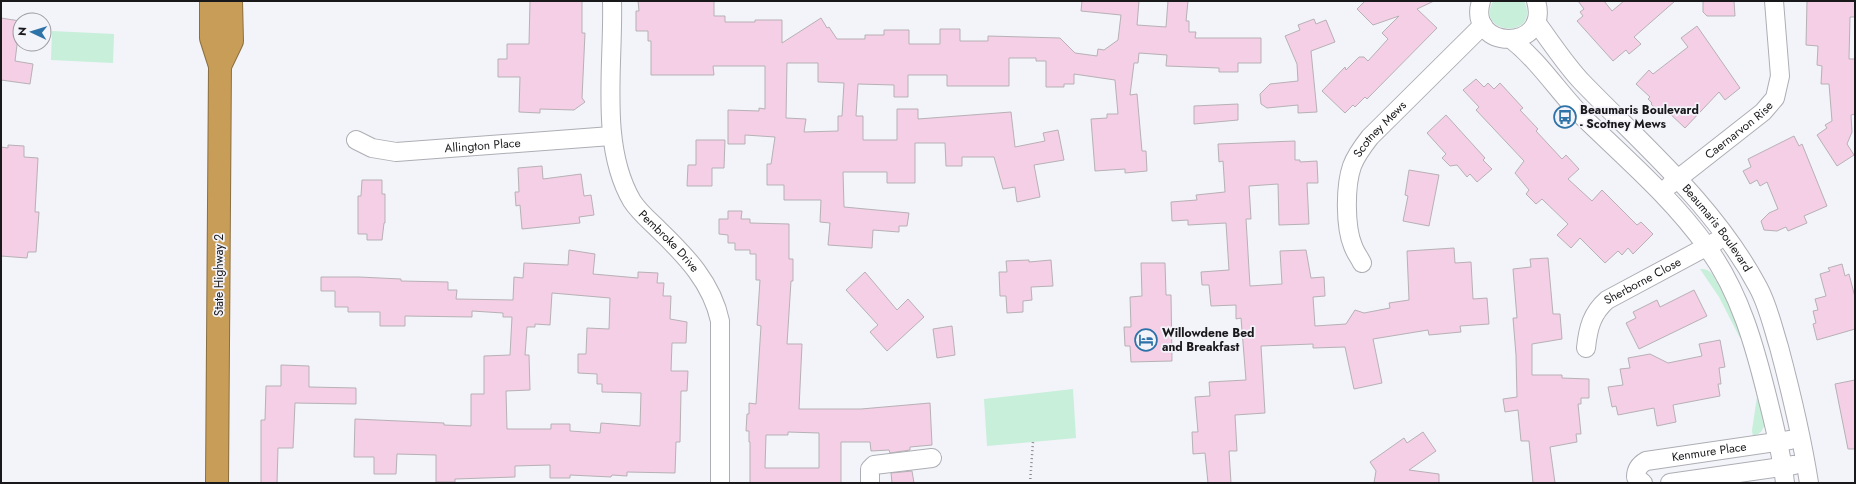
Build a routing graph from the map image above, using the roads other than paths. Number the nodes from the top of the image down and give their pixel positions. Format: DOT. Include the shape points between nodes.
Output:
graph roads {
  1 [pos="211,1"];
  2 [pos="231,1"];
  3 [pos="612,1"];
  4 [pos="1536,1"];
  5 [pos="1774,1"];
  6 [pos="1479,3"];
  7 [pos="1536,22"];
  8 [pos="1483,25"];
  9 [pos="1512,40"];
  10 [pos="220,66"];
  11 [pos="611,136"];
  12 [pos="356,140"];
  13 [pos="1678,178"];
  14 [pos="1662,193"];
  15 [pos="1726,236"];
  16 [pos="1707,247"];
  17 [pos="1362,263"];
  18 [pos="1586,348"];
  19 [pos="1800,438"];
  20 [pos="1779,442"];
  21 [pos="932,458"];
  22 [pos="1806,463"];
  23 [pos="1784,475"];
  24 [pos="217,483"];
  25 [pos="720,483"];
  26 [pos="870,483"];
  27 [pos="1643,483"];
  28 [pos="1670,483"];
  29 [pos="1810,483"];
  1 -- 10 [label="highway, State Highway 2" via="211,38"];
  2 -- 10 [label="highway, State Highway 2" via="232,41"];
  3 -- 11 [label="street, Pembroke Drive"];
  4 -- 7 [label="street"];
  5 -- 13 [label="street, Caernarvon Rise" via="1780,76 1775,98 1763,112"];
  6 -- 8 [label="street"];
  7 -- 9 [label="street" via="1531,30"];
  7 -- 13 [label="street, Beaumaris Boulevard" via="1580,80"];
  8 -- 9 [label="street" via="1493,36"];
  8 -- 17 [label="street, Scotney Mews" via="1370,137 1356,158 1349,179 1348,207 1353,247"];
  9 -- 14 [label="street, Beaumaris Boulevard" via="1537,63 1582,116"];
  10 -- 24 [label="highway, State Highway 2"];
  11 -- 12 [label="street, Allington Place" via="396,152 372,148"];
  11 -- 25 [label="street, Pembroke Drive" via="619,171 633,202 690,260 717,305 720,321"];
  13 -- 14 [label="street, Caernarvon Rise"];
  13 -- 15 [label="street, Beaumaris Boulevard"];
  14 -- 16 [label="street, Beaumaris Boulevard"];
  15 -- 16 [label="street, Sherborne Close"];
  15 -- 19 [label="street, Beaumaris Boulevard" via="1759,289 1785,372"];
  16 -- 18 [label="street, Sherborne Close" via="1607,300 1592,319"];
  16 -- 20 [label="street, Beaumaris Boulevard" via="1737,300 1761,373"];
  19 -- 20 [label="street, Kenmure Place"];
  19 -- 22 [label="street, Beaumaris Boulevard"];
  20 -- 23 [label="street, Beaumaris Boulevard"];
  20 -- 27 [label="street, Kenmure Place" via="1646,461 1636,471 1636,477"];
  21 -- 26 [label="street" via="874,465 870,469"];
  22 -- 23 [label="street, Kenmure Place"];
  22 -- 29 [label="street, Beaumaris Boulevard"];
  23 -- 28 [label="street, Kenmure Place"];
}
